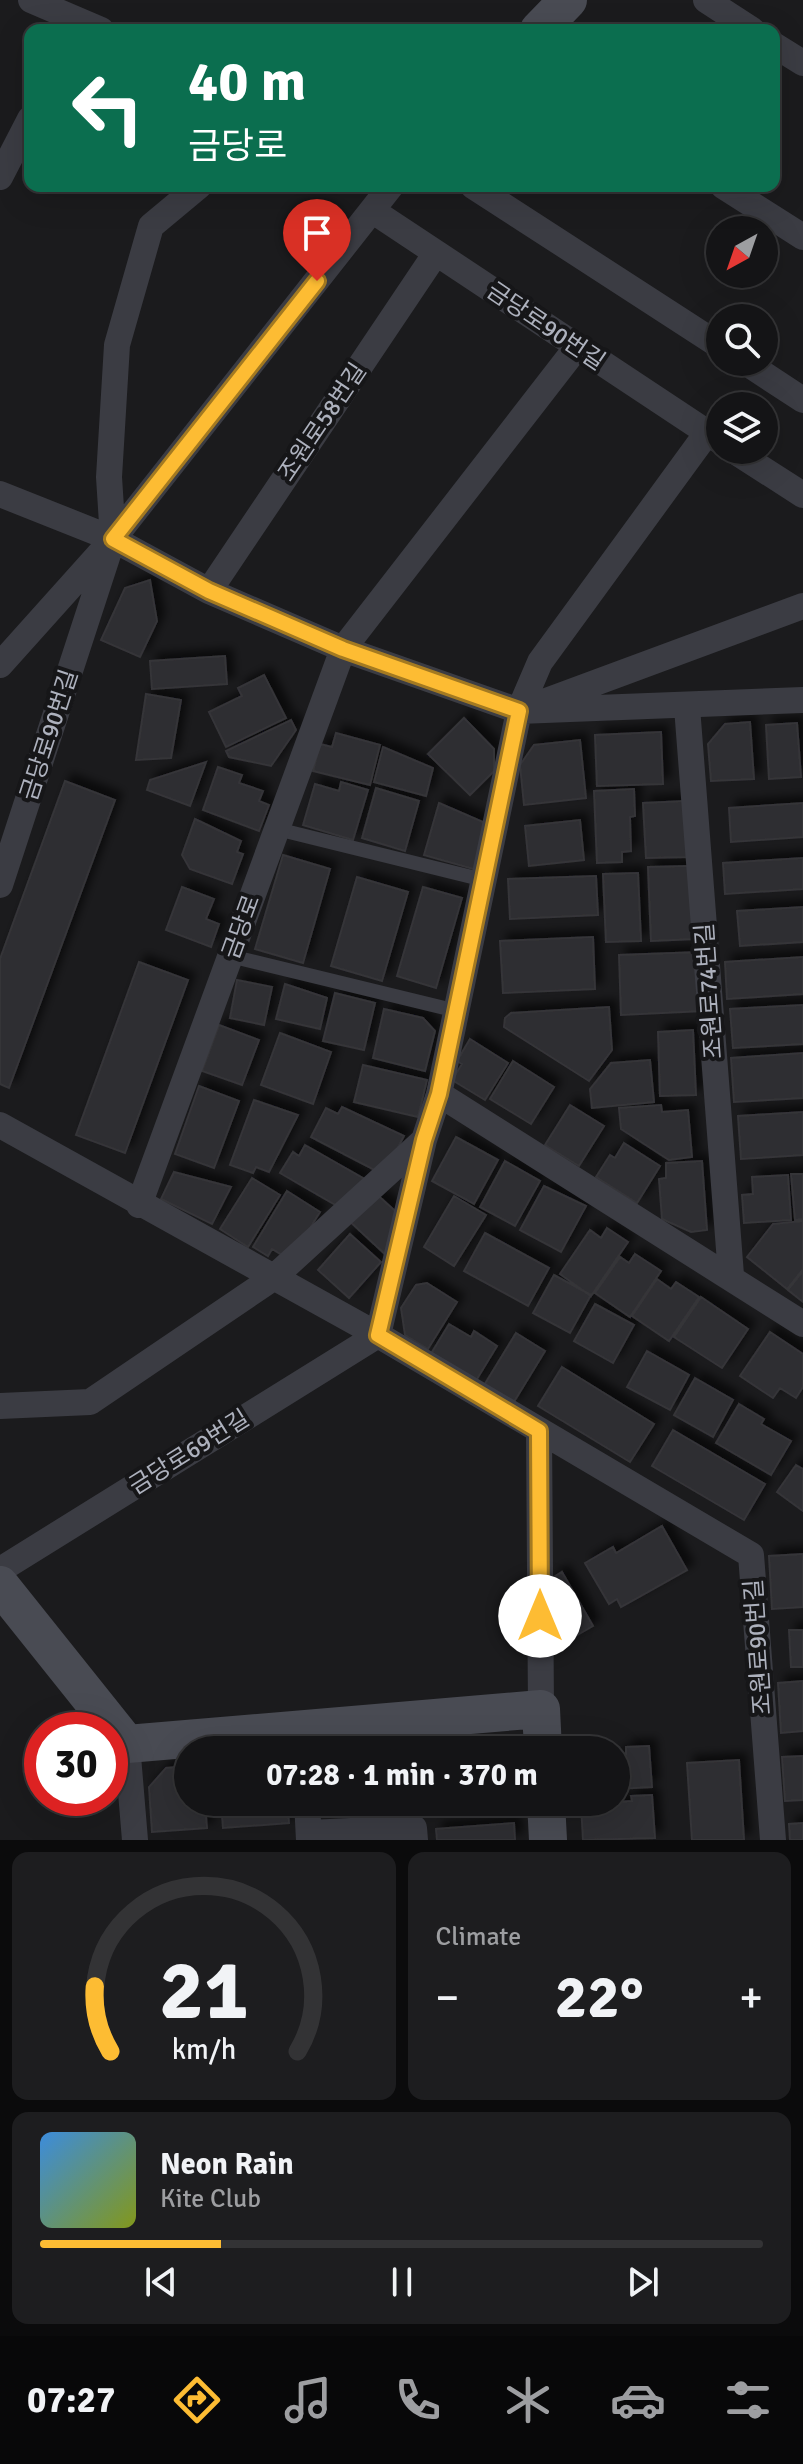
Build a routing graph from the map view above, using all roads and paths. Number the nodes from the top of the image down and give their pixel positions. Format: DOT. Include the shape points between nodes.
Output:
graph roads {
  1 [pos="31,0"];
  2 [pos="568,0"];
  3 [pos="706,0"];
  4 [pos="79,24"];
  5 [pos="545,24"];
  6 [pos="743,24"];
  7 [pos="780,49"];
  8 [pos="803,63"];
  9 [pos="24,131"];
  10 [pos="0,177"];
  11 [pos="192,192"];
  12 [pos="387,192"];
  13 [pos="482,192"];
  14 [pos="732,192"];
  15 [pos="373,211"];
  16 [pos="803,237"];
  17 [pos="436,253"];
  18 [pos="706,337"];
  19 [pos="577,347"];
  20 [pos="766,376"];
  21 [pos="803,400"];
  22 [pos="706,432"];
  23 [pos="706,447"];
  24 [pos="755,464"];
  25 [pos="0,494"];
  26 [pos="803,495"];
  27 [pos="113,539"];
  28 [pos="209,591"];
  29 [pos="803,606"];
  30 [pos="343,649"];
  31 [pos="0,665"];
  32 [pos="803,700"];
  33 [pos="687,707"];
  34 [pos="519,711"];
  35 [pos="277,829"];
  36 [pos="484,880"];
  37 [pos="0,885"];
  38 [pos="230,956"];
  39 [pos="457,1011"];
  40 [pos="439,1094"];
  41 [pos="0,1125"];
  42 [pos="424,1140"];
  43 [pos="139,1205"];
  44 [pos="731,1275"];
  45 [pos="273,1278"];
  46 [pos="803,1324"];
  47 [pos="378,1335"];
  48 [pos="0,1406"];
  49 [pos="539,1431"];
  50 [pos="0,1570"];
  51 [pos="0,1585"];
  52 [pos="541,1709"];
  53 [pos="101,1712"];
  54 [pos="327,1736"];
  55 [pos="542,1736"];
  56 [pos="174,1743"];
  57 [pos="128,1744"];
  58 [pos="128,1756"];
  59 [pos="308,1816"];
  60 [pos="547,1816"];
  61 [pos="309,1837"];
  62 [pos="135,1840"];
  63 [pos="415,1840"];
  64 [pos="548,1840"];
  65 [pos="773,1840"];
  1 -- 4 [label="street"];
  2 -- 5 [label="street"];
  3 -- 6 [label="street"];
  7 -- 8 [label="street"];
  9 -- 10 [label="street"];
  11 -- 27 [label="street, 금당로90번길" via="151,226 117,345 109,477"];
  12 -- 15 [label="street, 금당로90번길"];
  13 -- 18 [label="street"];
  14 -- 16 [label="street"];
  15 -- 17 [label="street, 금당로90번길"];
  15 -- 27 [label="street, 금당로90번길"];
  17 -- 19 [label="street, 금당로90번길"];
  17 -- 28 [label="street, 조원로58번길"];
  19 -- 22 [label="street, 금당로90번길"];
  19 -- 30 [label="street"];
  20 -- 21 [label="street"];
  23 -- 34 [label="street" via="540,662"];
  24 -- 26 [label="street"];
  25 -- 27 [label="street"];
  27 -- 28 [label="street"];
  27 -- 31 [label="street, 금당로90번길"];
  27 -- 37 [label="street, 금당로90번길"];
  28 -- 30 [label="street"];
  29 -- 34 [label="street"];
  30 -- 34 [label="street"];
  30 -- 35 [label="street, 금당로"];
  32 -- 33 [label="street"];
  33 -- 34 [label="street"];
  33 -- 44 [label="street, 조원로74번길"];
  34 -- 36 [label="street"];
  35 -- 36 [label="lane"];
  35 -- 38 [label="street, 금당로"];
  36 -- 39 [label="street"];
  38 -- 39 [label="lane"];
  38 -- 43 [label="street, 금당로"];
  39 -- 40 [label="street"];
  40 -- 42 [label="street"];
  40 -- 44 [label="street"];
  41 -- 43 [label="street"];
  42 -- 45 [label="street"];
  42 -- 47 [label="street"];
  43 -- 45 [label="street"];
  44 -- 46 [label="street"];
  45 -- 47 [label="street"];
  45 -- 48 [label="street" via="90,1402"];
  47 -- 49 [label="street"];
  47 -- 50 [label="street, 금당로69번길"];
  49 -- 52 [label="street"];
  49 -- 65 [label="street, 조원로90번길" via="751,1555"];
  51 -- 53 [label="street"];
  52 -- 54 [label="street"];
  52 -- 55 [label="street"];
  56 -- 57 [label="street"];
  58 -- 62 [label="street"];
  59 -- 61 [label="street"];
  60 -- 64 [label="street"];
  61 -- 63 [label="street" via="414,1828"];
}
